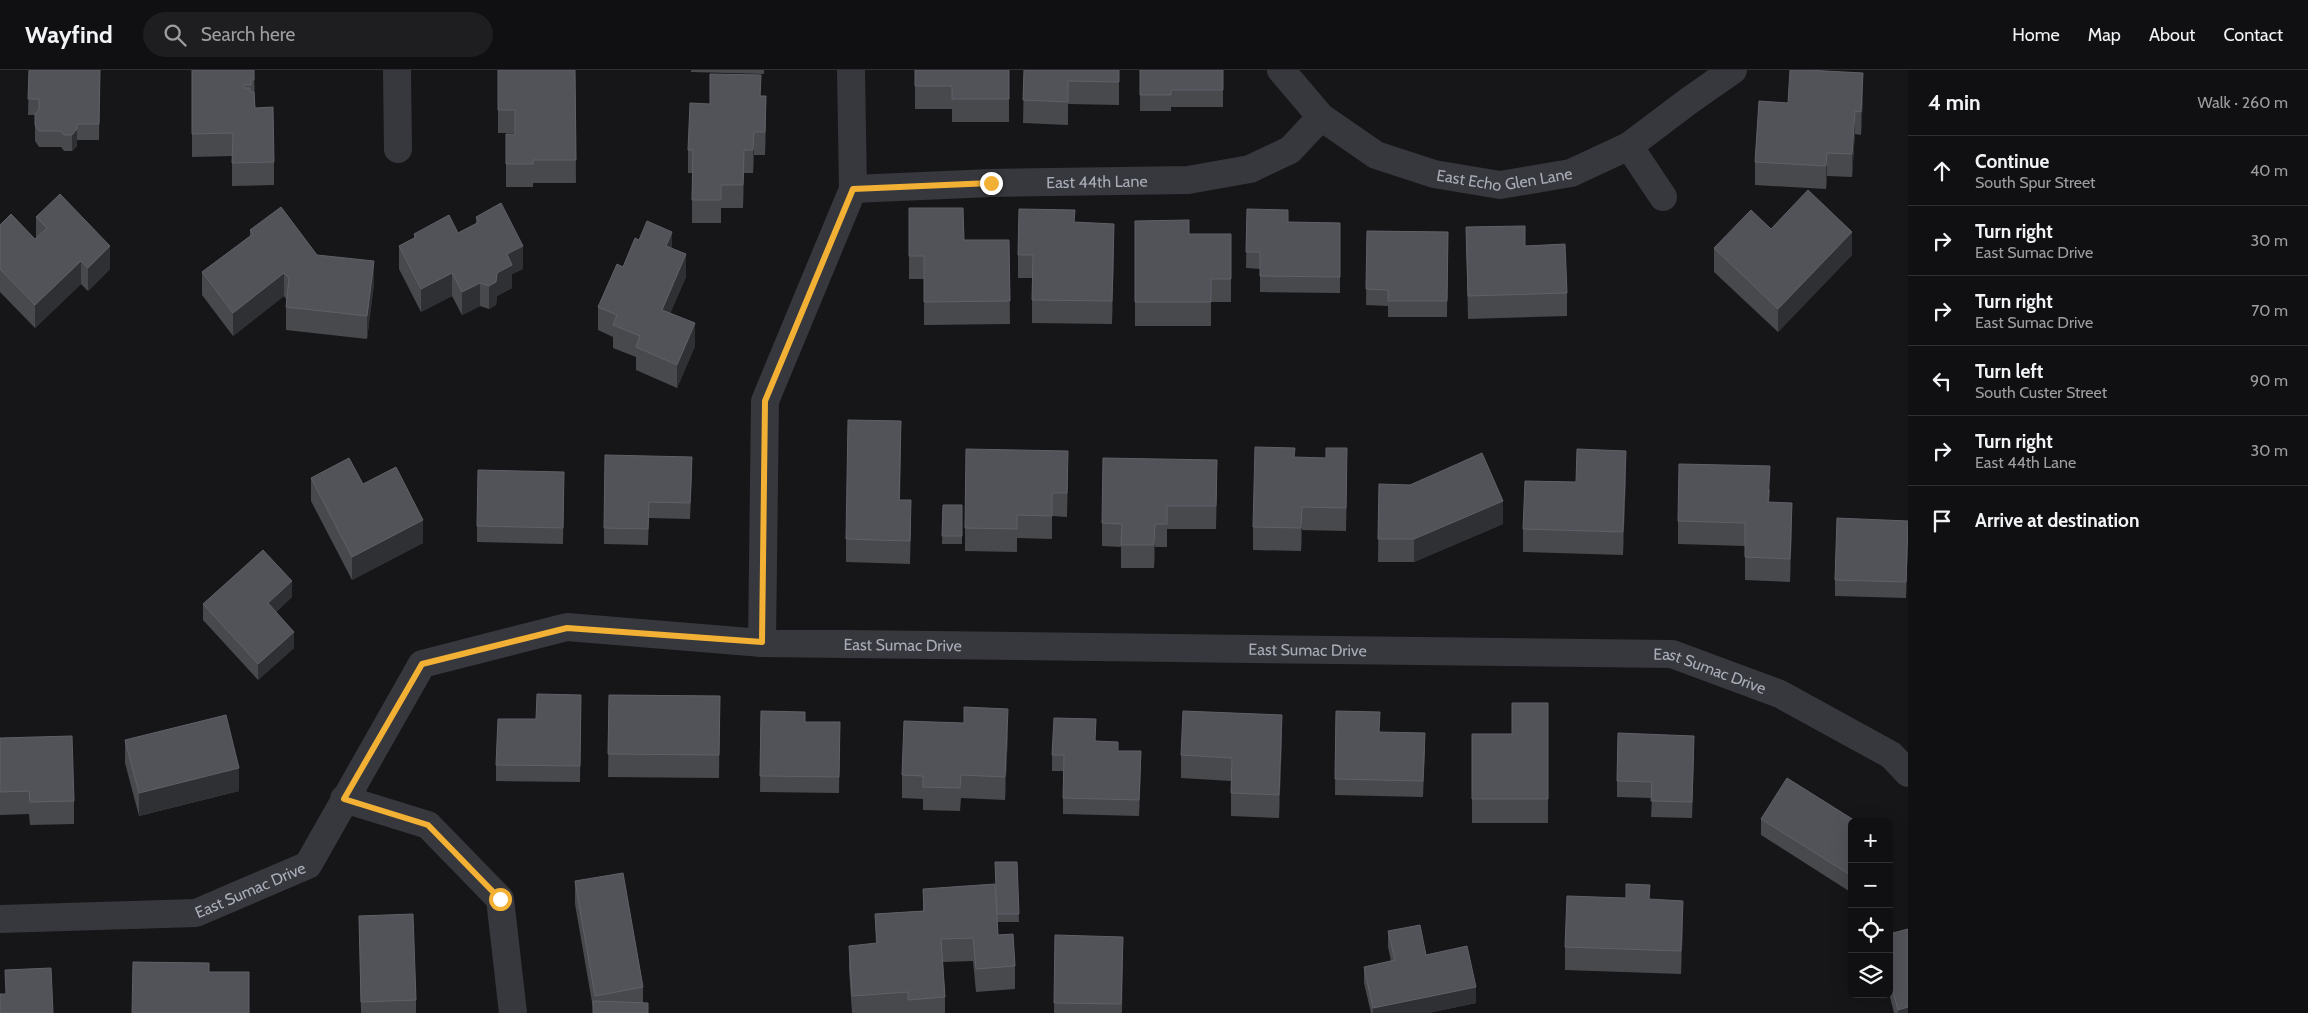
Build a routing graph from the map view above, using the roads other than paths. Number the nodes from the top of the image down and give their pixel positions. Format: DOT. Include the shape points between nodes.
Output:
graph roads {
  1 [pos="397,70"];
  2 [pos="852,70"];
  3 [pos="1281,70"];
  4 [pos="1733,70"];
  5 [pos="1321,117"];
  6 [pos="1630,146"];
  7 [pos="398,149"];
  8 [pos="853,189"];
  9 [pos="1663,197"];
  10 [pos="762,642"];
  11 [pos="1908,773"];
  12 [pos="344,799"];
  13 [pos="0,919"];
  14 [pos="513,1013"];
  1 -- 7 [label="street"];
  2 -- 8 [label="street"];
  3 -- 5 [label="street, East Echo Glen Lane"];
  4 -- 6 [label="street, East Echo Glen Lane"];
  5 -- 6 [label="street, East Echo Glen Lane" via="1376,155 1434,174 1500,185 1571,173"];
  5 -- 8 [label="street, East 44th Lane" via="1290,150 1250,169 1188,180"];
  6 -- 9 [label="street"];
  8 -- 10 [label="street" via="765,401"];
  10 -- 11 [label="street, East Sumac Drive" via="1672,654 1780,694 1891,755"];
  10 -- 12 [label="street, East Sumac Drive" via="567,628 422,664"];
  12 -- 13 [label="street, East Sumac Drive" via="308,866 196,912"];
  12 -- 14 [label="street" via="428,825 500,899"];
}
